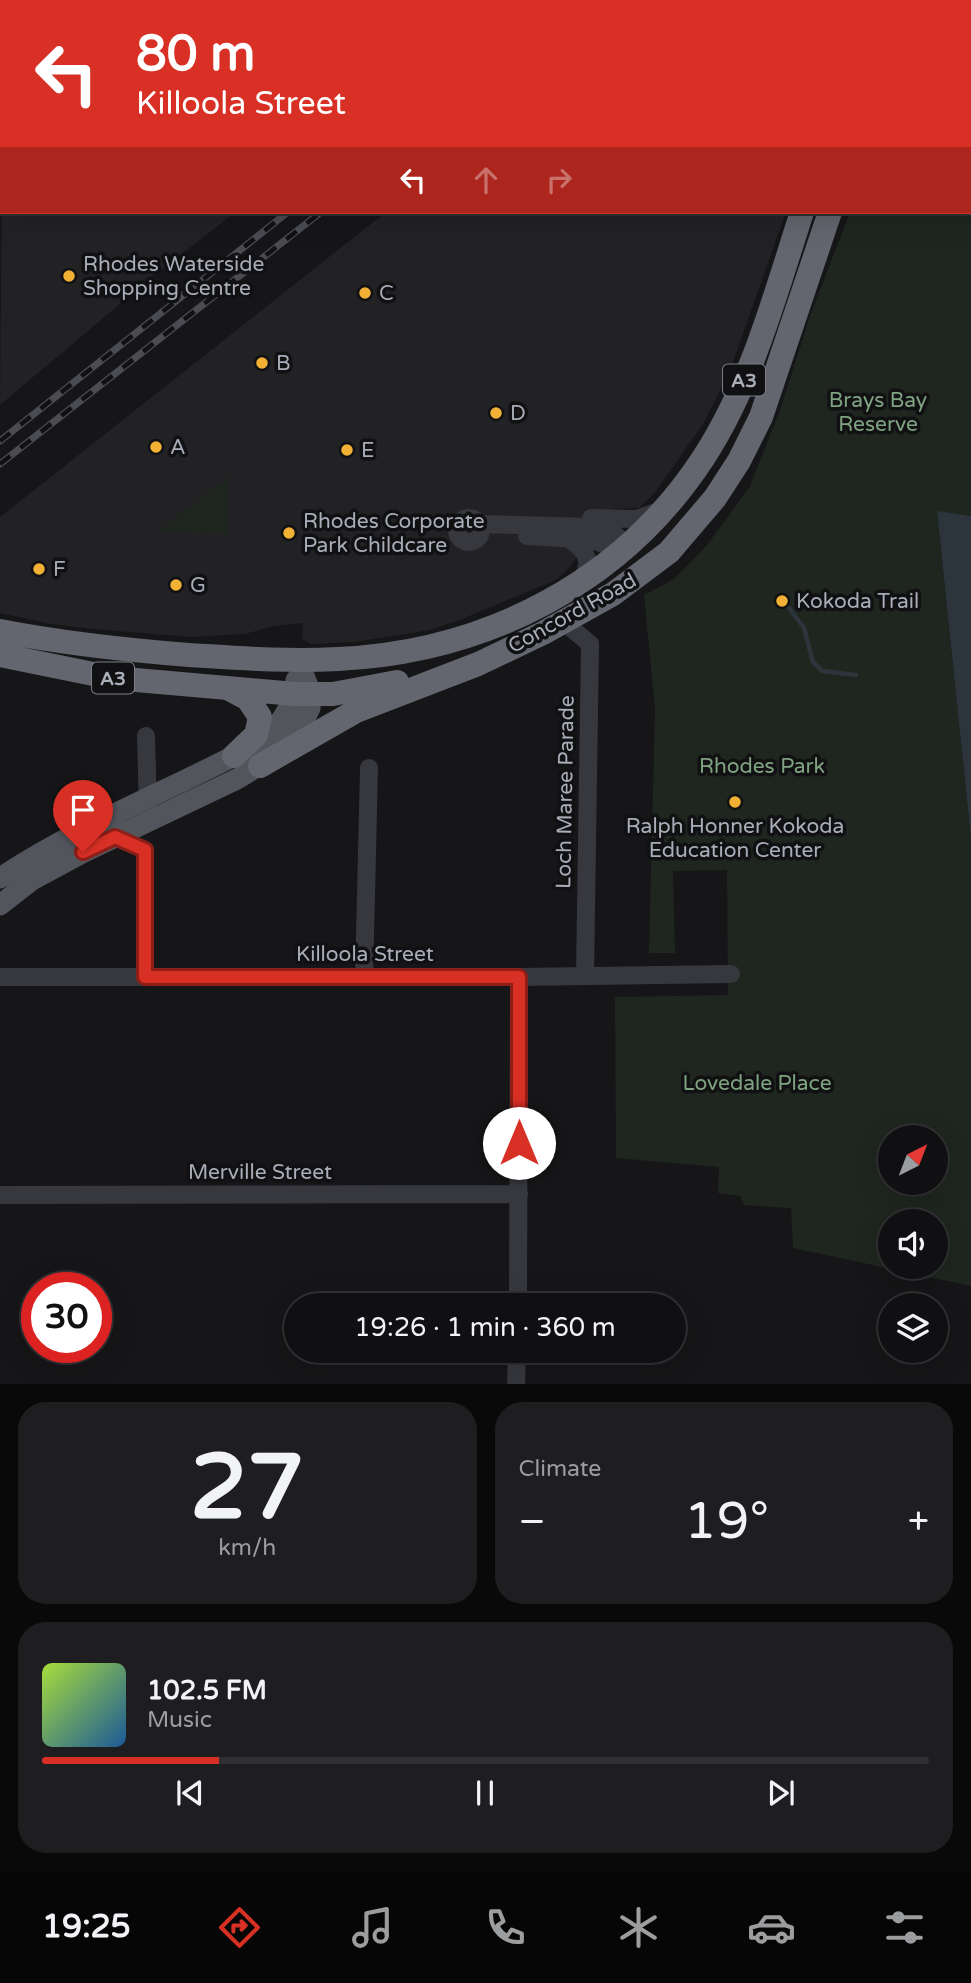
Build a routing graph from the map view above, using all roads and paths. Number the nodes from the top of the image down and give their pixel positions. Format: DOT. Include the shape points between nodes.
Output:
graph roads {
  1 [pos="801,214"];
  2 [pos="830,214"];
  3 [pos="666,507"];
  4 [pos="528,525"];
  5 [pos="568,538"];
  6 [pos="622,551"];
  7 [pos="638,577"];
  8 [pos="582,582"];
  9 [pos="564,622"];
  10 [pos="0,631"];
  11 [pos="0,655"];
  12 [pos="298,660"];
  13 [pos="467,668"];
  14 [pos="229,689"];
  15 [pos="303,694"];
  16 [pos="146,736"];
  17 [pos="234,756"];
  18 [pos="260,766"];
  19 [pos="369,768"];
  20 [pos="148,799"];
  21 [pos="149,821"];
  22 [pos="115,837"];
  23 [pos="0,878"];
  24 [pos="0,905"];
  25 [pos="731,974"];
  26 [pos="585,976"];
  27 [pos="0,977"];
  28 [pos="145,977"];
  29 [pos="364,977"];
  30 [pos="519,977"];
  31 [pos="519,1194"];
  32 [pos="0,1195"];
  33 [pos="518,1293"];
  34 [pos="517,1363"];
  35 [pos="516,1384"];
  1 -- 3 [label="highway, Concord Road / A3" via="734,403 703,458"];
  2 -- 7 [label="highway, Concord Road / A3" via="774,384 750,440 715,498 669,551"];
  3 -- 4 [label="street" via="642,519 567,517"];
  3 -- 6 [label="highway, Concord Road / A3"];
  4 -- 5 [label="street" via="480,528"];
  4 -- 6 [label="street" via="612,532"];
  5 -- 6 [label="street" via="601,542"];
  5 -- 8 [label="street" via="587,558"];
  6 -- 7 [label="highway"];
  6 -- 8 [label="highway, Concord Road / A3"];
  7 -- 9 [label="highway, Concord Road / A3"];
  8 -- 12 [label="highway, Concord Road / A3" via="515,619 425,647"];
  9 -- 13 [label="highway, Concord Road / A3"];
  9 -- 26 [label="street, Loch Maree Parade" via="590,644"];
  10 -- 12 [label="highway, A3" via="163,653"];
  11 -- 14 [label="highway, A3" via="113,678"];
  12 -- 15 [label="main road"];
  13 -- 15 [label="highway, A3" via="363,690"];
  13 -- 18 [label="highway" via="356,711"];
  14 -- 15 [label="highway, A3"];
  14 -- 17 [label="highway" via="248,699 260,717 256,735"];
  15 -- 17 [label="main road" via="274,730"];
  15 -- 18 [label="main road" via="310,708 301,726 278,754"];
  16 -- 20 [label="street"];
  17 -- 20 [label="main road"];
  18 -- 21 [label="main road"];
  19 -- 29 [label="street"];
  20 -- 21 [label="street"];
  20 -- 23 [label="main road" via="33,856"];
  21 -- 22 [label="main road"];
  22 -- 24 [label="main road" via="32,880"];
  22 -- 28 [label="street" via="145,850"];
  25 -- 26 [label="street, Killoola Street"];
  26 -- 30 [label="street, Killoola Street"];
  27 -- 28 [label="street, Killoola Street"];
  28 -- 29 [label="street, Killoola Street"];
  29 -- 30 [label="street, Killoola Street"];
  30 -- 31 [label="street"];
  31 -- 32 [label="street, Merville Street"];
  31 -- 33 [label="street"];
  34 -- 35 [label="street"];
}
